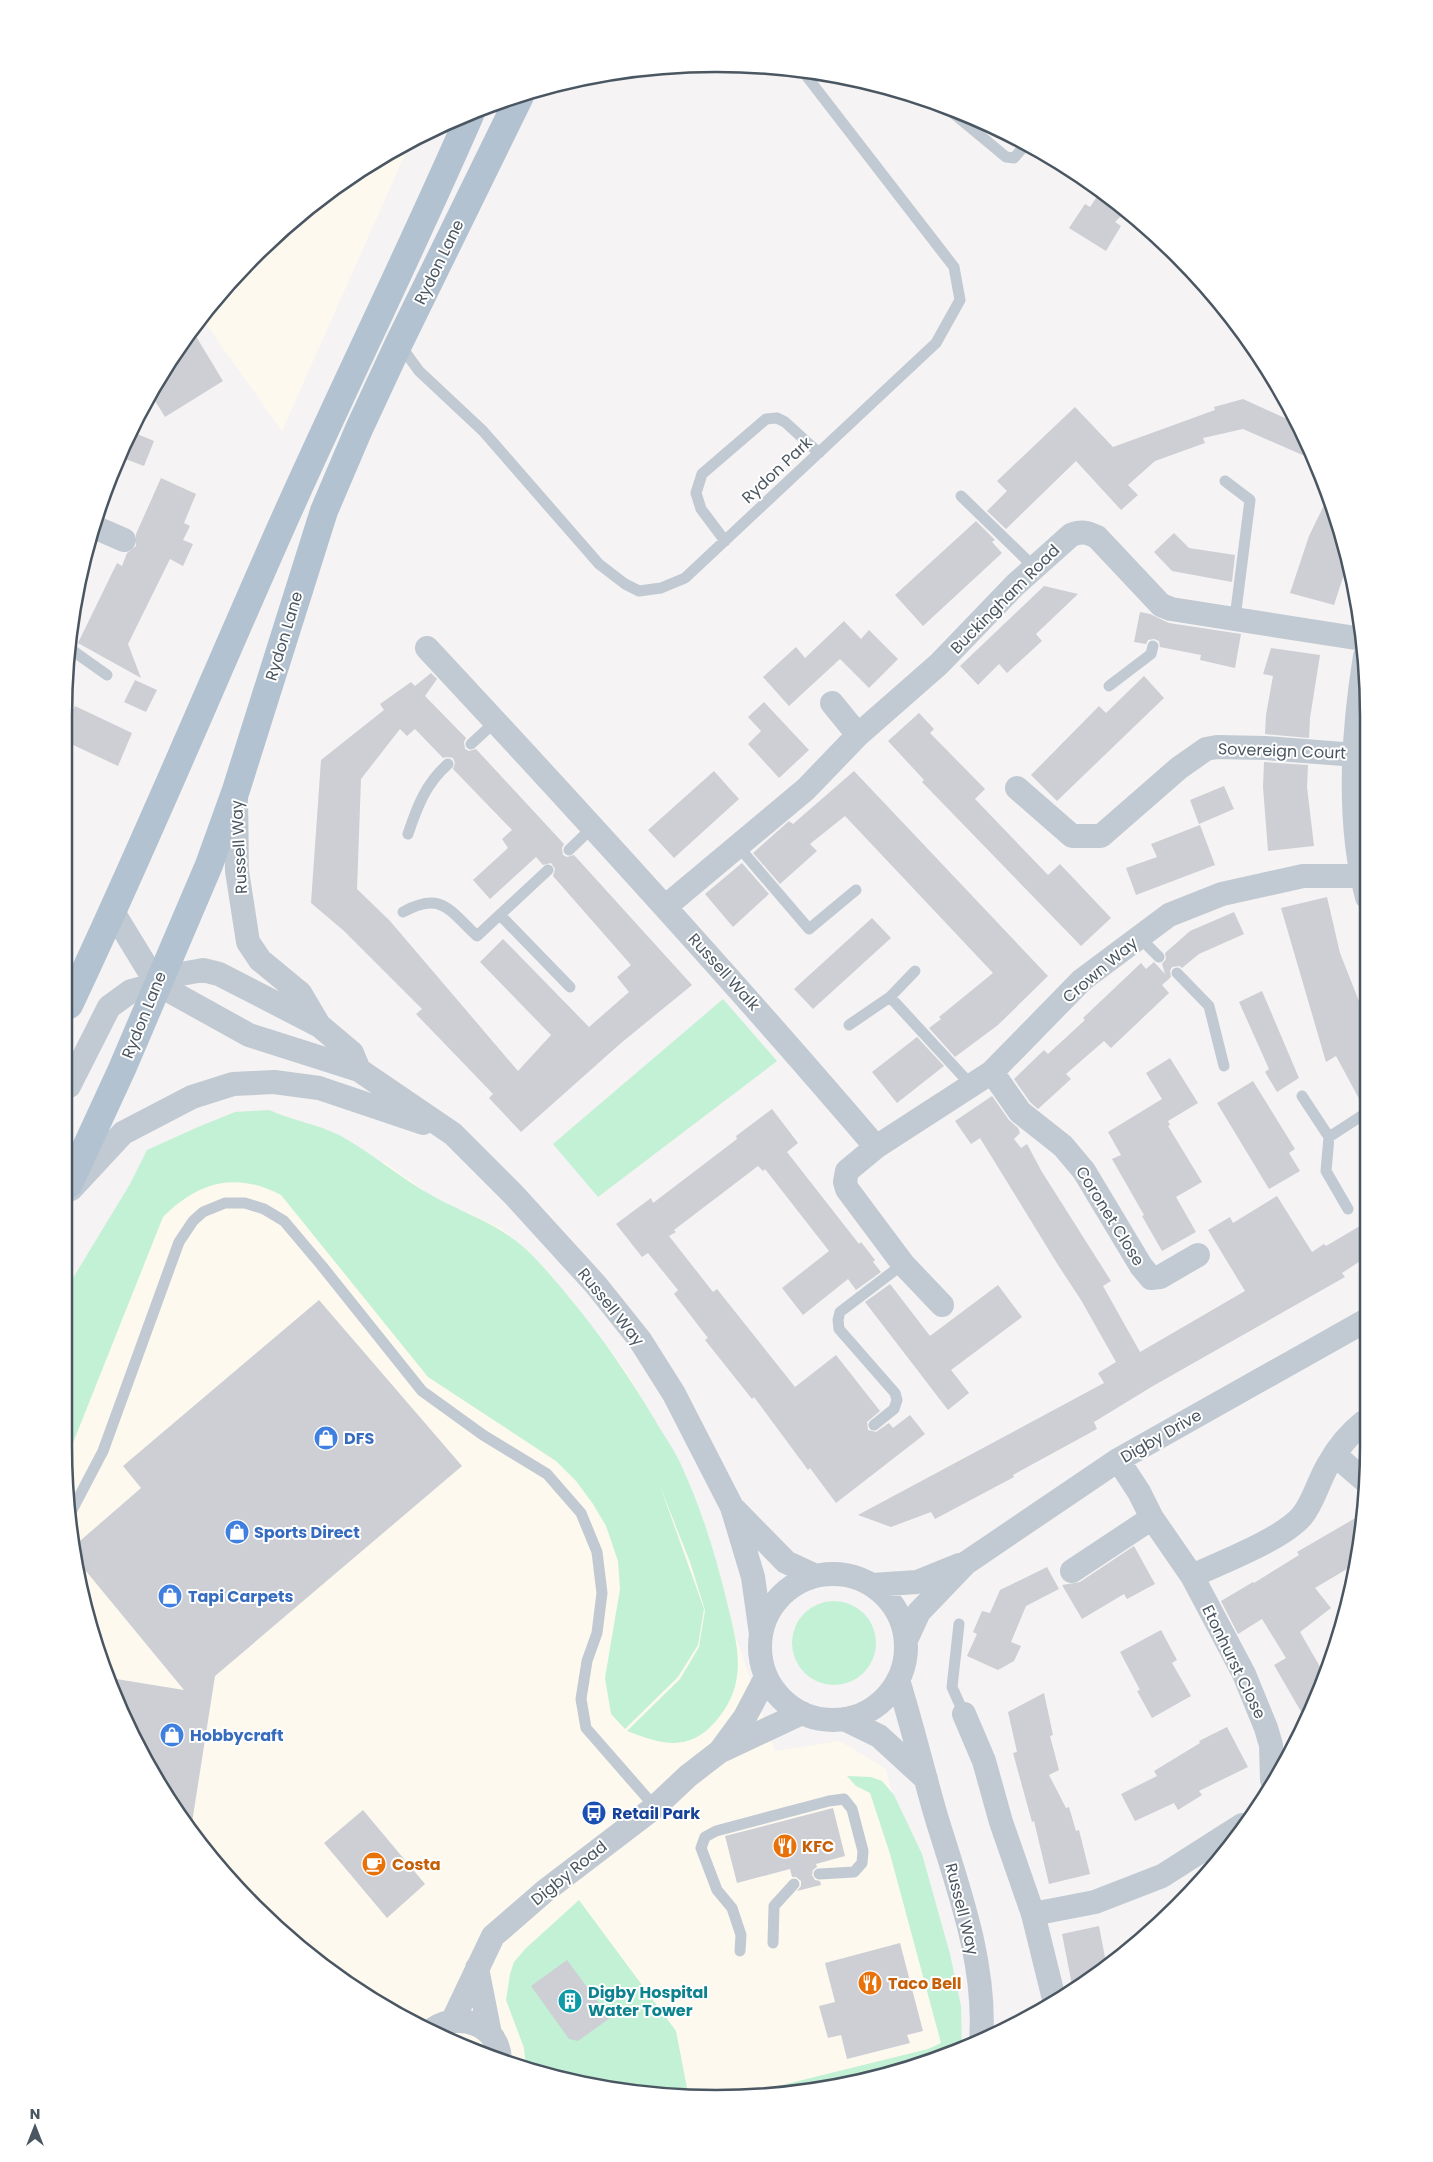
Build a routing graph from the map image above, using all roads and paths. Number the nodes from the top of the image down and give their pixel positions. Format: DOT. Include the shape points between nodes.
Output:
graph roads {
  1 [pos="809,79"];
  2 [pos="516,105"];
  3 [pos="965,123"];
  4 [pos="466,124"];
  5 [pos="1021,150"];
  6 [pos="399,343"];
  7 [pos="819,453"];
  8 [pos="1225,481"];
  9 [pos="961,496"];
  10 [pos="100,530"];
  11 [pos="124,540"];
  12 [pos="725,541"];
  13 [pos="1034,568"];
  14 [pos="1235,618"];
  15 [pos="1356,638"];
  16 [pos="1153,646"];
  17 [pos="427,648"];
  18 [pos="76,653"];
  19 [pos="107,675"];
  20 [pos="1109,686"];
  21 [pos="1359,693"];
  22 [pos="832,703"];
  23 [pos="496,721"];
  24 [pos="1360,728"];
  25 [pos="858,735"];
  26 [pos="471,744"];
  27 [pos="1360,754"];
  28 [pos="448,764"];
  29 [pos="1360,766"];
  30 [pos="1016,788"];
  31 [pos="236,790"];
  32 [pos="594,826"];
  33 [pos="408,834"];
  34 [pos="737,845"];
  35 [pos="569,850"];
  36 [pos="1360,853"];
  37 [pos="548,870"];
  38 [pos="1360,886"];
  39 [pos="856,890"];
  40 [pos="665,907"];
  41 [pos="113,912"];
  42 [pos="403,912"];
  43 [pos="500,914"];
  44 [pos="1139,937"];
  45 [pos="1159,957"];
  46 [pos="915,971"];
  47 [pos="1177,973"];
  48 [pos="157,984"];
  49 [pos="570,987"];
  50 [pos="890,997"];
  51 [pos="72,999"];
  52 [pos="849,1025"];
  53 [pos="320,1026"];
  54 [pos="1224,1066"];
  55 [pos="359,1070"];
  56 [pos="992,1072"];
  57 [pos="72,1080"];
  58 [pos="972,1086"];
  59 [pos="1302,1096"];
  60 [pos="1360,1117"];
  61 [pos="453,1134"];
  62 [pos="1329,1137"];
  63 [pos="876,1147"];
  64 [pos="72,1177"];
  65 [pos="72,1188"];
  66 [pos="1348,1209"];
  67 [pos="1198,1255"];
  68 [pos="904,1264"];
  69 [pos="942,1305"];
  70 [pos="1360,1324"];
  71 [pos="874,1425"];
  72 [pos="1360,1425"];
  73 [pos="1335,1455"];
  74 [pos="1118,1460"];
  75 [pos="1359,1476"];
  76 [pos="75,1504"];
  77 [pos="732,1508"];
  78 [pos="1152,1518"];
  79 [pos="966,1563"];
  80 [pos="1072,1571"];
  81 [pos="816,1576"];
  82 [pos="1192,1576"];
  83 [pos="872,1585"];
  84 [pos="959,1624"];
  85 [pos="761,1634"];
  86 [pos="906,1640"];
  87 [pos="766,1677"];
  88 [pos="898,1680"];
  89 [pos="802,1713"];
  90 [pos="964,1714"];
  91 [pos="844,1719"];
  92 [pos="719,1752"];
  93 [pos="1272,1772"];
  94 [pos="926,1778"];
  95 [pos="654,1807"];
  96 [pos="1229,1836"];
  97 [pos="819,1874"];
  98 [pos="794,1884"];
  99 [pos="1034,1914"];
  100 [pos="773,1943"];
  101 [pos="740,1951"];
  102 [pos="477,1968"];
  103 [pos="1053,1994"];
  104 [pos="443,2024"];
  105 [pos="982,2032"];
  106 [pos="490,2034"];
  107 [pos="498,2051"];
  1 -- 7 [label="lane, Rydon Park" via="954,267 960,300 936,343"];
  2 -- 6 [label="main road, Rydon Lane"];
  3 -- 5 [label="lane" via="1006,157 1014,158"];
  4 -- 41 [label="main road, Rydon Lane" via="283,523"];
  6 -- 12 [label="lane, Rydon Park" via="419,371 483,430 599,564 625,584 640,591 661,588 685,578"];
  6 -- 31 [label="main road, Rydon Lane" via="324,511"];
  7 -- 12 [label="lane, Rydon Park"];
  7 -- 12 [label="lane" via="785,422 777,418 766,419 702,474 696,493 701,509"];
  8 -- 14 [label="lane" via="1250,500"];
  9 -- 13 [label="lane"];
  10 -- 11 [label="street"];
  13 -- 14 [label="street, Buckingham Road" via="1071,535 1088,532 1097,536 1160,610"];
  13 -- 25 [label="street, Buckingham Road" via="939,664"];
  14 -- 15 [label="street, Buckingham Road"];
  16 -- 20 [label="lane" via="1151,654"];
  17 -- 23 [label="street, Russell Walk"];
  18 -- 19 [label="lane"];
  21 -- 24 [label="street"];
  22 -- 25 [label="street"];
  23 -- 26 [label="lane"];
  23 -- 32 [label="street, Russell Walk"];
  25 -- 34 [label="street, Buckingham Road" via="806,789"];
  27 -- 30 [label="street, Sovereign Court" via="1264,748 1217,747 1206,750 1179,768 1101,836 1072,836"];
  28 -- 33 [label="lane" via="436,774 420,800"];
  29 -- 36 [label="street" via="1354,803"];
  31 -- 48 [label="main road, Rydon Lane" via="209,865"];
  31 -- 53 [label="street, Russell Way" via="237,871 248,942 260,960 300,993"];
  32 -- 35 [label="lane"];
  32 -- 40 [label="street, Russell Walk"];
  34 -- 39 [label="lane" via="809,929"];
  34 -- 40 [label="street, Buckingham Road"];
  37 -- 43 [label="lane"];
  38 -- 44 [label="street, Crown Way" via="1303,876 1222,894 1169,914"];
  40 -- 63 [label="street, Russell Walk"];
  41 -- 48 [label="street, Russell Way"];
  41 -- 51 [label="main road, Rydon Lane"];
  42 -- 43 [label="lane" via="418,904 433,902 447,907 477,936"];
  43 -- 49 [label="lane"];
  44 -- 45 [label="lane"];
  44 -- 56 [label="street, Crown Way" via="1082,980"];
  46 -- 50 [label="lane"];
  47 -- 54 [label="lane" via="1209,1006"];
  48 -- 53 [label="street, Russell Way" via="181,974 203,970 219,974"];
  48 -- 55 [label="street, Russell Way" via="248,1034"];
  48 -- 57 [label="street, Russell Way" via="131,990 109,1007"];
  48 -- 64 [label="main road, Rydon Lane"];
  50 -- 52 [label="lane"];
  50 -- 58 [label="lane"];
  53 -- 55 [label="street, Russell Way" via="352,1053"];
  55 -- 61 [label="street, Russell Way"];
  56 -- 58 [label="street, Crown Way"];
  56 -- 67 [label="street, Coronet Close" via="1020,1112 1063,1146 1084,1171 1151,1278 1160,1277"];
  58 -- 63 [label="street, Crown Way"];
  59 -- 62 [label="lane"];
  60 -- 62 [label="lane"];
  61 -- 65 [label="street, Russell Way" via="319,1088 274,1082 233,1084 192,1096 123,1133"];
  61 -- 77 [label="street, Russell Way" via="596,1285 640,1340 674,1394"];
  62 -- 66 [label="lane" via="1326,1171"];
  63 -- 68 [label="street" via="847,1171 845,1182 847,1190"];
  68 -- 69 [label="street"];
  68 -- 71 [label="lane" via="840,1312 838,1320 839,1329 897,1400 894,1409"];
  70 -- 74 [label="street, Digby Drive"];
  72 -- 73 [label="street"];
  73 -- 75 [label="street"];
  73 -- 82 [label="street" via="1301,1517 1284,1532"];
  74 -- 78 [label="street, Etonhurst Close"];
  74 -- 79 [label="street, Digby Drive"];
  76 -- 95 [label="lane" via="103,1451 179,1242 203,1212 225,1204 245,1204 264,1209 284,1221 422,1391 483,1435 547,1474 581,1513 597,1552 602,1593 597,1633 587,1661 581,1699 586,1728"];
  77 -- 81 [label="street, Russell Way" via="786,1562"];
  77 -- 85 [label="street, Russell Way" via="754,1577"];
  78 -- 80 [label="street"];
  78 -- 82 [label="street, Etonhurst Close"];
  79 -- 83 [label="street, Digby Drive" via="917,1582"];
  79 -- 86 [label="street, Digby Drive" via="919,1612"];
  81 -- 83 [label="street" via="842,1574"];
  81 -- 85 [label="street" via="794,1585 772,1605"];
  82 -- 93 [label="street, Etonhurst Close" via="1244,1674 1271,1745"];
  83 -- 86 [label="street" via="891,1602 900,1617"];
  84 -- 90 [label="lane" via="952,1687"];
  85 -- 87 [label="street" via="760,1653"];
  86 -- 88 [label="street" via="906,1654"];
  87 -- 89 [label="street" via="778,1694"];
  87 -- 92 [label="street, Digby Road" via="745,1716"];
  88 -- 91 [label="street" via="880,1702"];
  88 -- 94 [label="street, Russell Way"];
  89 -- 91 [label="street" via="826,1720"];
  89 -- 92 [label="street, Digby Road"];
  90 -- 99 [label="street" via="984,1761"];
  91 -- 94 [label="street" via="880,1736"];
  92 -- 95 [label="street, Digby Road"];
  94 -- 105 [label="street, Russell Way" via="961,1896 982,1990"];
  95 -- 102 [label="street, Digby Road" via="545,1891 494,1936"];
  96 -- 99 [label="street" via="1162,1876 1095,1902"];
  97 -- 101 [label="lane" via="854,1872 862,1863 864,1851 852,1809 844,1799 716,1831 705,1837 701,1848 717,1890 732,1908 741,1935"];
  98 -- 100 [label="lane" via="774,1906"];
  99 -- 103 [label="street"];
  102 -- 104 [label="street, Digby Road"];
  102 -- 106 [label="street"];
  104 -- 106 [label="street" via="476,2023"];
  106 -- 107 [label="street"];
}
